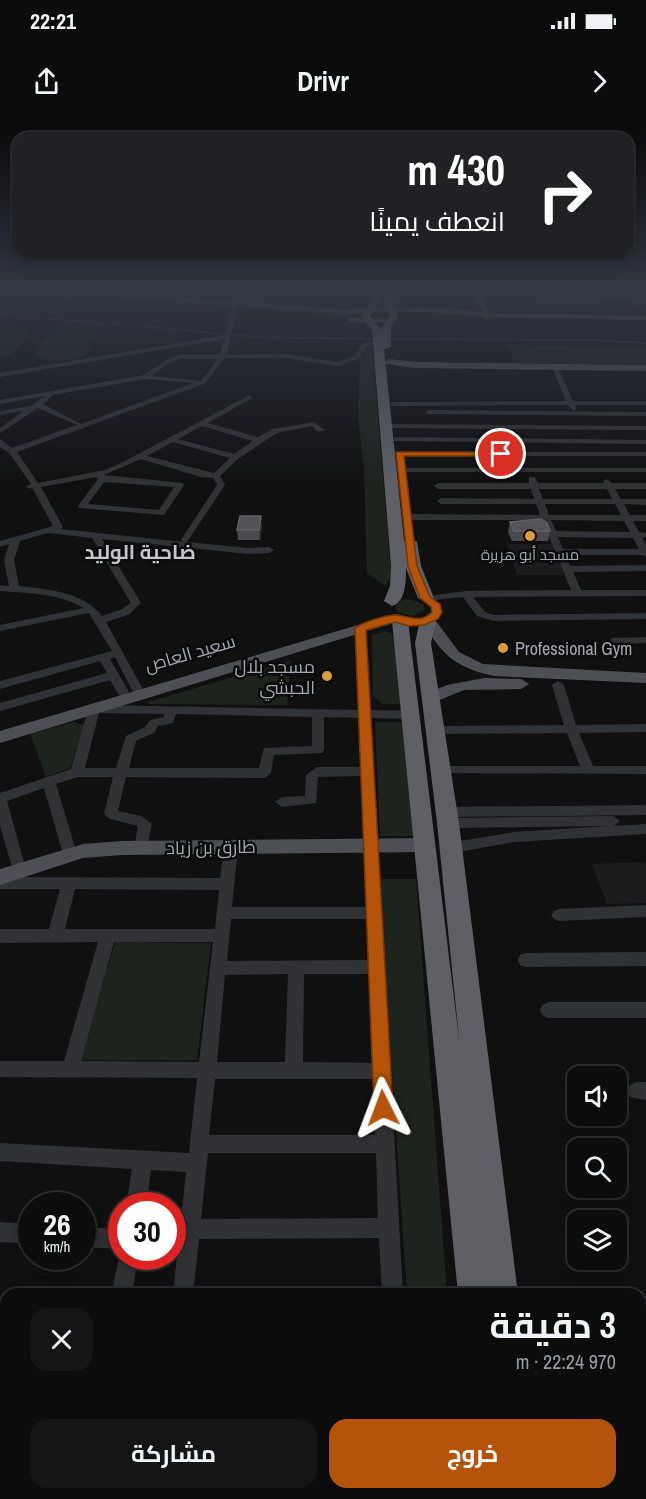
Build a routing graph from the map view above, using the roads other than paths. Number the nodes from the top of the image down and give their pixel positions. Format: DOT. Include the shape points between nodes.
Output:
graph roads {
  1 [pos="121,354"];
  2 [pos="216,354"];
  3 [pos="359,354"];
  4 [pos="379,354"];
  5 [pos="388,354"];
  6 [pos="219,356"];
  7 [pos="389,366"];
  8 [pos="556,370"];
  9 [pos="646,370"];
  10 [pos="0,375"];
  11 [pos="146,377"];
  12 [pos="201,382"];
  13 [pos="55,393"];
  14 [pos="250,397"];
  15 [pos="4,402"];
  16 [pos="500,402"];
  17 [pos="570,403"];
  18 [pos="646,403"];
  19 [pos="37,406"];
  20 [pos="393,408"];
  21 [pos="13,411"];
  22 [pos="0,413"];
  23 [pos="503,413"];
  24 [pos="574,413"];
  25 [pos="646,414"];
  26 [pos="78,423"];
  27 [pos="200,423"];
  28 [pos="395,426"];
  29 [pos="510,427"];
  30 [pos="581,428"];
  31 [pos="646,428"];
  32 [pos="321,430"];
  33 [pos="0,431"];
  34 [pos="171,439"];
  35 [pos="259,440"];
  36 [pos="397,440"];
  37 [pos="515,440"];
  38 [pos="588,440"];
  39 [pos="0,441"];
  40 [pos="646,441"];
  41 [pos="6,451"];
  42 [pos="399,454"];
  43 [pos="521,454"];
  44 [pos="593,454"];
  45 [pos="646,454"];
  46 [pos="140,456"];
  47 [pos="235,457"];
  48 [pos="401,470"];
  49 [pos="528,470"];
  50 [pos="601,470"];
  51 [pos="646,470"];
  52 [pos="100,476"];
  53 [pos="216,476"];
  54 [pos="36,486"];
  55 [pos="438,486"];
  56 [pos="536,486"];
  57 [pos="610,486"];
  58 [pos="646,486"];
  59 [pos="26,488"];
  60 [pos="441,501"];
  61 [pos="539,501"];
  62 [pos="618,502"];
  63 [pos="646,502"];
  64 [pos="408,517"];
  65 [pos="547,518"];
  66 [pos="627,518"];
  67 [pos="646,518"];
  68 [pos="50,528"];
  69 [pos="552,534"];
  70 [pos="641,535"];
  71 [pos="96,536"];
  72 [pos="0,539"];
  73 [pos="186,540"];
  74 [pos="15,541"];
  75 [pos="0,544"];
  76 [pos="560,552"];
  77 [pos="646,552"];
  78 [pos="5,561"];
  79 [pos="646,568"];
  80 [pos="567,569"];
  81 [pos="0,588"];
  82 [pos="15,590"];
  83 [pos="646,593"];
  84 [pos="466,594"];
  85 [pos="577,594"];
  86 [pos="427,606"];
  87 [pos="91,609"];
  88 [pos="395,614"];
  89 [pos="646,616"];
  90 [pos="99,620"];
  91 [pos="0,628"];
  92 [pos="361,628"];
  93 [pos="613,640"];
  94 [pos="646,640"];
  95 [pos="118,653"];
  96 [pos="103,657"];
  97 [pos="114,675"];
  98 [pos="646,678"];
  99 [pos="0,685"];
  100 [pos="558,685"];
  101 [pos="646,689"];
  102 [pos="130,691"];
  103 [pos="0,707"];
  104 [pos="421,707"];
  105 [pos="93,709"];
  106 [pos="171,710"];
  107 [pos="318,712"];
  108 [pos="365,713"];
  109 [pos="0,728"];
  110 [pos="571,728"];
  111 [pos="646,728"];
  112 [pos="435,730"];
  113 [pos="0,737"];
  114 [pos="316,751"];
  115 [pos="588,769"];
  116 [pos="439,770"];
  117 [pos="368,771"];
  118 [pos="646,771"];
  119 [pos="77,772"];
  120 [pos="122,772"];
  121 [pos="317,772"];
  122 [pos="49,781"];
  123 [pos="0,799"];
  124 [pos="282,802"];
  125 [pos="646,810"];
  126 [pos="447,817"];
  127 [pos="646,821"];
  128 [pos="646,829"];
  129 [pos="371,845"];
  130 [pos="426,845"];
  131 [pos="231,846"];
  132 [pos="141,848"];
  133 [pos="70,854"];
  134 [pos="451,854"];
  135 [pos="19,870"];
  136 [pos="0,877"];
  137 [pos="0,884"];
  138 [pos="69,884"];
  139 [pos="226,884"];
  140 [pos="646,911"];
  141 [pos="223,913"];
  142 [pos="374,913"];
  143 [pos="559,915"];
  144 [pos="221,935"];
  145 [pos="0,936"];
  146 [pos="55,936"];
  147 [pos="108,936"];
  148 [pos="646,959"];
  149 [pos="526,960"];
  150 [pos="377,966"];
  151 [pos="296,967"];
  152 [pos="217,968"];
  153 [pos="548,1010"];
  154 [pos="646,1010"];
  155 [pos="0,1069"];
  156 [pos="70,1070"];
  157 [pos="206,1070"];
  158 [pos="294,1070"];
  159 [pos="382,1071"];
  160 [pos="385,1144"];
  161 [pos="0,1152"];
  162 [pos="198,1154"];
  163 [pos="143,1160"];
  164 [pos="138,1192"];
  165 [pos="190,1228"];
  166 [pos="389,1228"];
  167 [pos="0,1232"];
  168 [pos="18,1233"];
  169 [pos="126,1270"];
  170 [pos="123,1288"];
  171 [pos="184,1288"];
  172 [pos="392,1288"];
  173 [pos="473,1288"];
  174 [pos="501,1288"];
  1 -- 10 [label="street"];
  2 -- 6 [label="street"];
  3 -- 6 [label="street" via="339,364 291,357"];
  4 -- 88 [label="highway" via="399,566"];
  5 -- 7 [label="highway"];
  6 -- 11 [label="street" via="171,359"];
  6 -- 12 [label="street"];
  7 -- 8 [label="main road"];
  7 -- 9 [label="main road"];
  7 -- 20 [label="highway"];
  8 -- 9 [label="main road"];
  8 -- 17 [label="street"];
  11 -- 12 [label="street"];
  11 -- 13 [label="street"];
  12 -- 26 [label="street"];
  12 -- 41 [label="street"];
  13 -- 15 [label="street"];
  13 -- 19 [label="street"];
  14 -- 27 [label="street"];
  15 -- 21 [label="street"];
  16 -- 17 [label="street"];
  16 -- 20 [label="street"];
  16 -- 23 [label="street"];
  17 -- 18 [label="street"];
  17 -- 24 [label="street"];
  19 -- 21 [label="street"];
  19 -- 26 [label="street"];
  19 -- 33 [label="street"];
  20 -- 23 [label="street"];
  20 -- 28 [label="highway"];
  21 -- 22 [label="street"];
  23 -- 24 [label="street"];
  23 -- 29 [label="street"];
  24 -- 25 [label="street"];
  24 -- 30 [label="street"];
  26 -- 41 [label="street"];
  27 -- 34 [label="street"];
  27 -- 35 [label="street"];
  28 -- 29 [label="street"];
  28 -- 36 [label="highway"];
  29 -- 30 [label="street"];
  29 -- 37 [label="street"];
  30 -- 31 [label="street"];
  30 -- 38 [label="street"];
  32 -- 35 [label="street" via="314,424 275,431"];
  34 -- 46 [label="street"];
  34 -- 47 [label="street"];
  35 -- 47 [label="street"];
  36 -- 37 [label="street"];
  36 -- 42 [label="highway"];
  37 -- 38 [label="street"];
  37 -- 43 [label="street"];
  38 -- 40 [label="street"];
  38 -- 44 [label="street"];
  39 -- 41 [label="street"];
  41 -- 54 [label="street"];
  41 -- 59 [label="street"];
  42 -- 43 [label="street"];
  42 -- 48 [label="highway"];
  43 -- 44 [label="street"];
  43 -- 49 [label="street"];
  44 -- 45 [label="street"];
  44 -- 50 [label="street"];
  46 -- 52 [label="street"];
  46 -- 53 [label="street"];
  47 -- 53 [label="street"];
  48 -- 49 [label="street"];
  48 -- 64 [label="highway"];
  49 -- 50 [label="street"];
  49 -- 56 [label="street"];
  50 -- 51 [label="street"];
  50 -- 57 [label="street"];
  52 -- 52 [label="street" via="82,506 161,513 180,485"];
  52 -- 54 [label="street"];
  53 -- 73 [label="street" via="221,485"];
  54 -- 59 [label="street"];
  54 -- 68 [label="street"];
  55 -- 56 [label="street"];
  56 -- 57 [label="street"];
  56 -- 61 [label="street"];
  57 -- 58 [label="street"];
  57 -- 62 [label="street"];
  59 -- 68 [label="street"];
  60 -- 61 [label="street"];
  61 -- 62 [label="street"];
  61 -- 65 [label="street"];
  62 -- 63 [label="street"];
  62 -- 66 [label="street"];
  64 -- 65 [label="street"];
  64 -- 86 [label="highway" via="412,566"];
  65 -- 66 [label="street"];
  65 -- 69 [label="street"];
  66 -- 67 [label="street"];
  66 -- 70 [label="street"];
  68 -- 71 [label="street"];
  68 -- 72 [label="street"];
  68 -- 73 [label="street"];
  68 -- 74 [label="street"];
  69 -- 70 [label="street"];
  69 -- 76 [label="street"];
  70 -- 77 [label="street"];
  71 -- 73 [label="street" via="269,550"];
  71 -- 90 [label="street" via="136,603 120,615"];
  74 -- 75 [label="street"];
  74 -- 78 [label="street"];
  76 -- 77 [label="street"];
  76 -- 80 [label="street"];
  78 -- 82 [label="street"];
  79 -- 80 [label="street"];
  80 -- 85 [label="street"];
  81 -- 82 [label="street"];
  82 -- 87 [label="street" via="67,598"];
  83 -- 85 [label="street"];
  84 -- 85 [label="street"];
  84 -- 86 [label="street"];
  84 -- 89 [label="street" via="482,614 493,618"];
  86 -- 88 [label="highway" via="414,623"];
  86 -- 88 [label="highway" via="404,596"];
  86 -- 98 [label="main road" via="456,658 471,667"];
  86 -- 104 [label="highway"];
  87 -- 90 [label="street"];
  87 -- 91 [label="street"];
  88 -- 92 [label="main road"];
  88 -- 102 [label="main road, سعيد العاص"];
  88 -- 104 [label="highway"];
  90 -- 95 [label="street"];
  92 -- 105 [label="main road"];
  92 -- 108 [label="street"];
  93 -- 94 [label="street"];
  95 -- 96 [label="street"];
  95 -- 102 [label="street"];
  96 -- 97 [label="street"];
  96 -- 99 [label="street"];
  97 -- 102 [label="street"];
  97 -- 103 [label="street"];
  100 -- 101 [label="main road"];
  100 -- 104 [label="main road" via="477,683 450,687"];
  100 -- 110 [label="street"];
  102 -- 109 [label="main road, سعيد العاص"];
  104 -- 108 [label="street"];
  104 -- 112 [label="highway"];
  104 -- 130 [label="highway"];
  105 -- 106 [label="street"];
  105 -- 113 [label="main road"];
  105 -- 119 [label="street"];
  106 -- 107 [label="street"];
  106 -- 120 [label="street" via="169,720 154,723 150,730 130,739"];
  107 -- 108 [label="street"];
  107 -- 114 [label="street"];
  108 -- 117 [label="street"];
  110 -- 111 [label="street"];
  110 -- 112 [label="street"];
  110 -- 115 [label="street"];
  112 -- 116 [label="highway"];
  114 -- 120 [label="street" via="268,751 266,771 262,774"];
  114 -- 121 [label="street"];
  115 -- 116 [label="street"];
  115 -- 118 [label="street"];
  116 -- 126 [label="highway"];
  117 -- 121 [label="street"];
  117 -- 129 [label="street"];
  119 -- 120 [label="street"];
  119 -- 122 [label="street"];
  120 -- 132 [label="street" via="111,814 132,817 145,824"];
  121 -- 124 [label="street" via="312,775 311,800"];
  122 -- 123 [label="street"];
  122 -- 133 [label="street"];
  123 -- 135 [label="street"];
  125 -- 126 [label="street"];
  126 -- 127 [label="street"];
  126 -- 134 [label="highway"];
  128 -- 134 [label="street" via="514,837 460,846"];
  129 -- 130 [label="main road, طارق بن زياد"];
  129 -- 131 [label="main road, طارق بن زياد"];
  129 -- 142 [label="street"];
  130 -- 173 [label="highway"];
  131 -- 132 [label="main road, طارق بن زياد"];
  131 -- 139 [label="street"];
  132 -- 133 [label="main road, طارق بن زياد"];
  133 -- 135 [label="main road, طارق بن زياد"];
  134 -- 174 [label="highway"];
  135 -- 136 [label="main road, طارق بن زياد"];
  137 -- 138 [label="street"];
  138 -- 139 [label="street"];
  138 -- 146 [label="street"];
  139 -- 141 [label="street"];
  140 -- 143 [label="street"];
  141 -- 142 [label="street"];
  141 -- 144 [label="street"];
  142 -- 150 [label="street"];
  144 -- 147 [label="street"];
  144 -- 152 [label="street"];
  145 -- 146 [label="street"];
  146 -- 147 [label="street"];
  147 -- 156 [label="street"];
  148 -- 149 [label="street"];
  150 -- 151 [label="street"];
  150 -- 159 [label="street"];
  151 -- 152 [label="street"];
  151 -- 158 [label="street"];
  152 -- 157 [label="street"];
  153 -- 154 [label="street"];
  155 -- 156 [label="street"];
  156 -- 157 [label="street"];
  157 -- 158 [label="street"];
  157 -- 162 [label="street"];
  158 -- 159 [label="street"];
  159 -- 160 [label="street"];
  160 -- 162 [label="street"];
  160 -- 166 [label="street"];
  161 -- 163 [label="street"];
  162 -- 163 [label="street"];
  162 -- 165 [label="street"];
  163 -- 164 [label="street"];
  165 -- 166 [label="street"];
  165 -- 171 [label="street"];
  166 -- 172 [label="street"];
  167 -- 168 [label="street"];
  169 -- 170 [label="street"];
}
